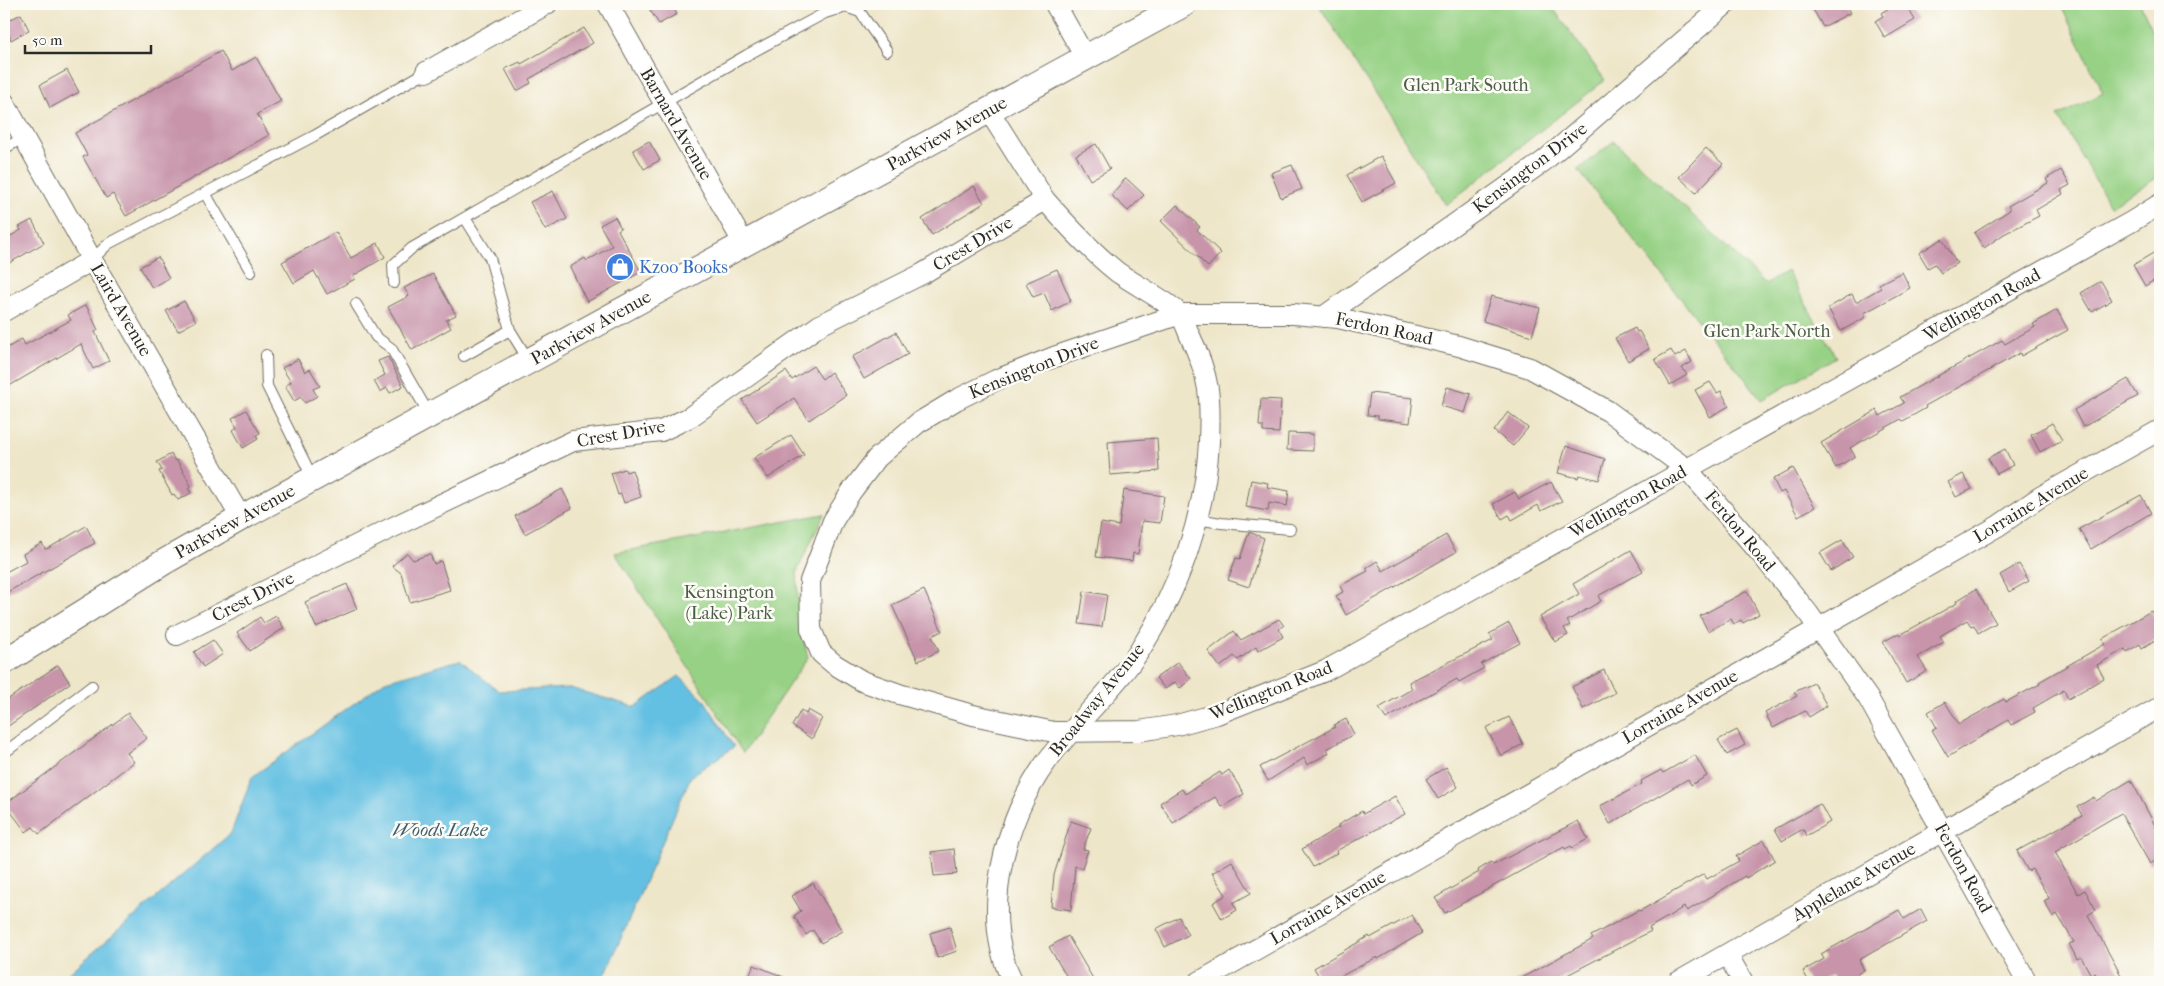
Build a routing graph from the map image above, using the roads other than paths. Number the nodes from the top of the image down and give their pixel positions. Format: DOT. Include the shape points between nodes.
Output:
graph roads {
  1 [pos="547,4"];
  2 [pos="608,4"];
  3 [pos="1055,4"];
  4 [pos="1184,4"];
  5 [pos="1726,4"];
  6 [pos="848,5"];
  7 [pos="886,51"];
  8 [pos="1086,57"];
  9 [pos="426,72"];
  10 [pos="4,102"];
  11 [pos="664,103"];
  12 [pos="989,111"];
  13 [pos="24,137"];
  14 [pos="4,149"];
  15 [pos="205,193"];
  16 [pos="1045,200"];
  17 [pos="2160,204"];
  18 [pos="465,218"];
  19 [pos="744,244"];
  20 [pos="92,260"];
  21 [pos="251,272"];
  22 [pos="394,282"];
  23 [pos="356,304"];
  24 [pos="4,311"];
  25 [pos="1180,314"];
  26 [pos="1323,317"];
  27 [pos="510,330"];
  28 [pos="266,355"];
  29 [pos="464,356"];
  30 [pos="529,362"];
  31 [pos="430,415"];
  32 [pos="2160,430"];
  33 [pos="1687,469"];
  34 [pos="313,479"];
  35 [pos="241,518"];
  36 [pos="1197,518"];
  37 [pos="1290,528"];
  38 [pos="1818,628"];
  39 [pos="178,635"];
  40 [pos="4,662"];
  41 [pos="92,686"];
  42 [pos="2157,715"];
  43 [pos="1072,732"];
  44 [pos="4,753"];
  45 [pos="1942,832"];
  46 [pos="1727,954"];
  47 [pos="1013,982"];
  48 [pos="1199,982"];
  49 [pos="1678,982"];
  50 [pos="1743,982"];
  51 [pos="2027,982"];
  1 -- 9 [label="street"];
  2 -- 11 [label="street, Barnard Avenue"];
  3 -- 8 [label="street"];
  4 -- 8 [label="street, Parkview Avenue"];
  5 -- 26 [label="street, Kensington Drive" via="1544,161"];
  6 -- 7 [label="lane" via="860,12"];
  6 -- 11 [label="lane" via="825,13"];
  8 -- 12 [label="street, Parkview Avenue"];
  9 -- 15 [label="lane"];
  10 -- 13 [label="street, Laird Avenue"];
  11 -- 18 [label="lane"];
  11 -- 19 [label="street, Barnard Avenue"];
  12 -- 16 [label="street"];
  12 -- 19 [label="street, Parkview Avenue"];
  13 -- 14 [label="lane"];
  13 -- 20 [label="street, Laird Avenue"];
  15 -- 20 [label="lane" via="108,244"];
  15 -- 21 [label="lane"];
  16 -- 25 [label="street" via="1117,272"];
  16 -- 39 [label="street, Crest Drive" via="922,274 820,325 690,417 661,431 573,441"];
  17 -- 33 [label="street, Wellington Road"];
  18 -- 22 [label="lane" via="412,248 393,265"];
  18 -- 27 [label="lane" via="490,258"];
  19 -- 30 [label="street, Parkview Avenue"];
  20 -- 24 [label="street"];
  20 -- 35 [label="street, Laird Avenue"];
  23 -- 31 [label="lane" via="376,337 391,348"];
  25 -- 26 [label="street, Ferdon Road"];
  25 -- 36 [label="street, Broadway Avenue" via="1209,384 1208,459"];
  25 -- 43 [label="street, Kensington Drive" via="996,380 918,423 877,458 851,492 832,521 810,580 811,629 821,653 834,664 899,694 1028,728"];
  26 -- 33 [label="street, Ferdon Road" via="1460,346 1530,368 1608,411"];
  27 -- 29 [label="lane"];
  27 -- 30 [label="lane"];
  28 -- 34 [label="lane" via="267,386"];
  30 -- 31 [label="street, Parkview Avenue"];
  31 -- 34 [label="street, Parkview Avenue"];
  32 -- 38 [label="street, Lorraine Avenue"];
  33 -- 38 [label="street, Ferdon Road" via="1761,554"];
  33 -- 43 [label="street, Wellington Road" via="1325,671 1283,689 1177,725 1139,731"];
  34 -- 35 [label="street, Parkview Avenue"];
  35 -- 40 [label="street, Parkview Avenue"];
  36 -- 37 [label="lane"];
  36 -- 43 [label="street, Broadway Avenue" via="1186,559 1167,605 1137,655"];
  38 -- 45 [label="street, Ferdon Road" via="1868,698"];
  38 -- 48 [label="street, Lorraine Avenue"];
  41 -- 44 [label="lane"];
  42 -- 45 [label="street, Applelane Avenue"];
  43 -- 47 [label="street, Broadway Avenue" via="1046,762 1022,803 1007,843 996,917 1000,947"];
  45 -- 46 [label="street, Applelane Avenue"];
  45 -- 51 [label="street, Ferdon Road"];
  46 -- 49 [label="street, Applelane Avenue"];
  46 -- 50 [label="street"];
}
